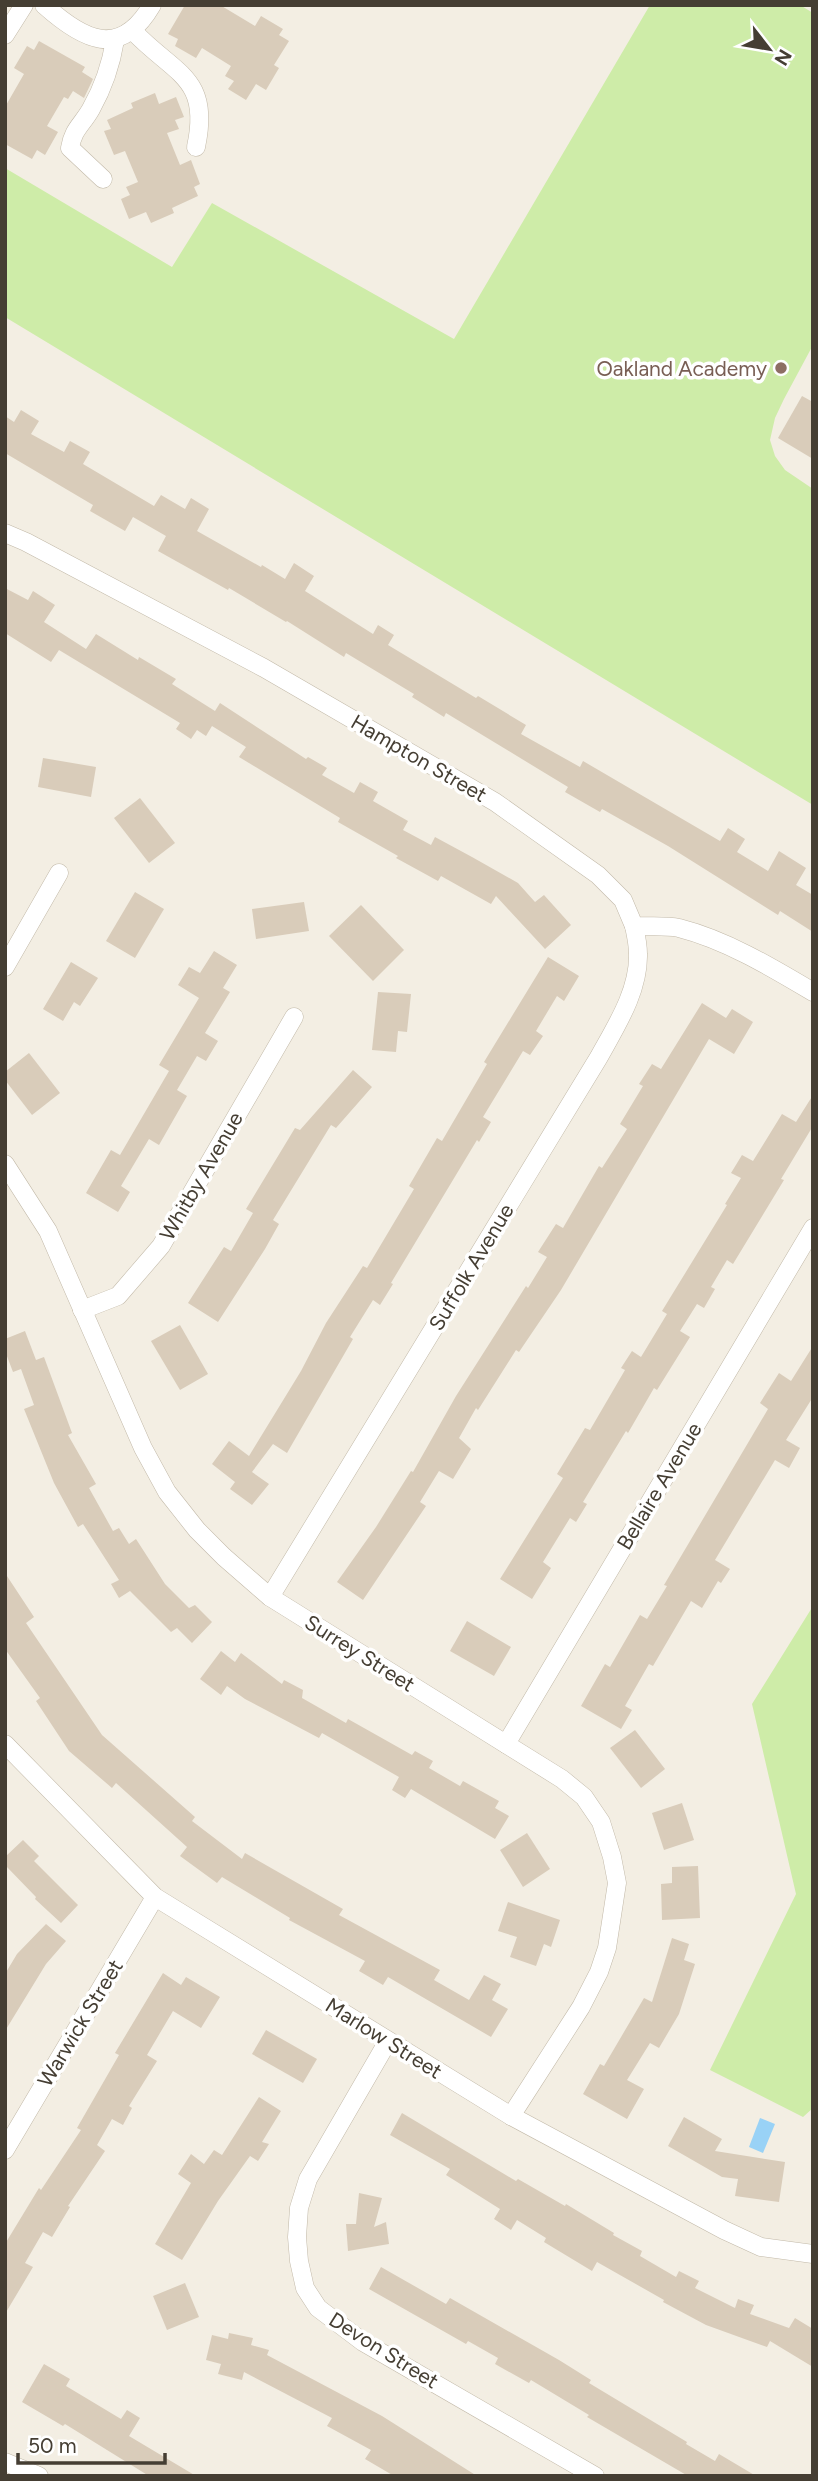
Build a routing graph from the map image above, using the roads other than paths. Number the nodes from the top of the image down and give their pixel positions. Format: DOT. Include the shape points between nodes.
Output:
graph roads {
  1 [pos="24,5"];
  2 [pos="44,5"];
  3 [pos="152,5"];
  4 [pos="133,31"];
  5 [pos="5,36"];
  6 [pos="116,40"];
  7 [pos="195,147"];
  8 [pos="103,179"];
  9 [pos="5,533"];
  10 [pos="59,873"];
  11 [pos="635,926"];
  12 [pos="5,967"];
  13 [pos="813,992"];
  14 [pos="294,1017"];
  15 [pos="5,1164"];
  16 [pos="813,1228"];
  17 [pos="82,1310"];
  18 [pos="270,1597"];
  19 [pos="5,1744"];
  20 [pos="506,1744"];
  21 [pos="155,1896"];
  22 [pos="388,2041"];
  23 [pos="511,2116"];
  24 [pos="5,2150"];
  25 [pos="813,2254"];
  26 [pos="5,2462"];
  27 [pos="39,2476"];
  28 [pos="595,2476"];
  1 -- 5 [label="street"];
  2 -- 6 [label="street" via="98,40"];
  3 -- 4 [label="street"];
  4 -- 6 [label="street"];
  4 -- 7 [label="street" via="189,82 201,119"];
  6 -- 8 [label="street" via="110,70 90,111 72,133 70,148"];
  9 -- 11 [label="street, Hampton Street" via="264,668 495,802 598,875 624,900"];
  10 -- 12 [label="street"];
  11 -- 13 [label="street" via="676,928 708,938"];
  11 -- 18 [label="street, Suffolk Avenue" via="639,954 623,1014"];
  14 -- 17 [label="street, Whitby Avenue" via="161,1246 118,1296"];
  15 -- 17 [label="street, Surrey Street" via="48,1231"];
  16 -- 20 [label="street, Bellaire Avenue"];
  17 -- 18 [label="street, Surrey Street" via="167,1492 197,1530"];
  18 -- 20 [label="street, Surrey Street"];
  19 -- 21 [label="street, Marlow Street"];
  20 -- 23 [label="street, Surrey Street" via="584,1797 601,1822 617,1883 599,1972 582,2007"];
  21 -- 22 [label="street, Marlow Street"];
  21 -- 24 [label="street, Warwick Street"];
  22 -- 23 [label="street, Marlow Street"];
  22 -- 28 [label="street, Devon Street" via="308,2179 299,2207 298,2237 305,2288 318,2308 363,2342"];
  23 -- 25 [label="street, Marlow Street" via="761,2247"];
  26 -- 27 [label="street"];
}
